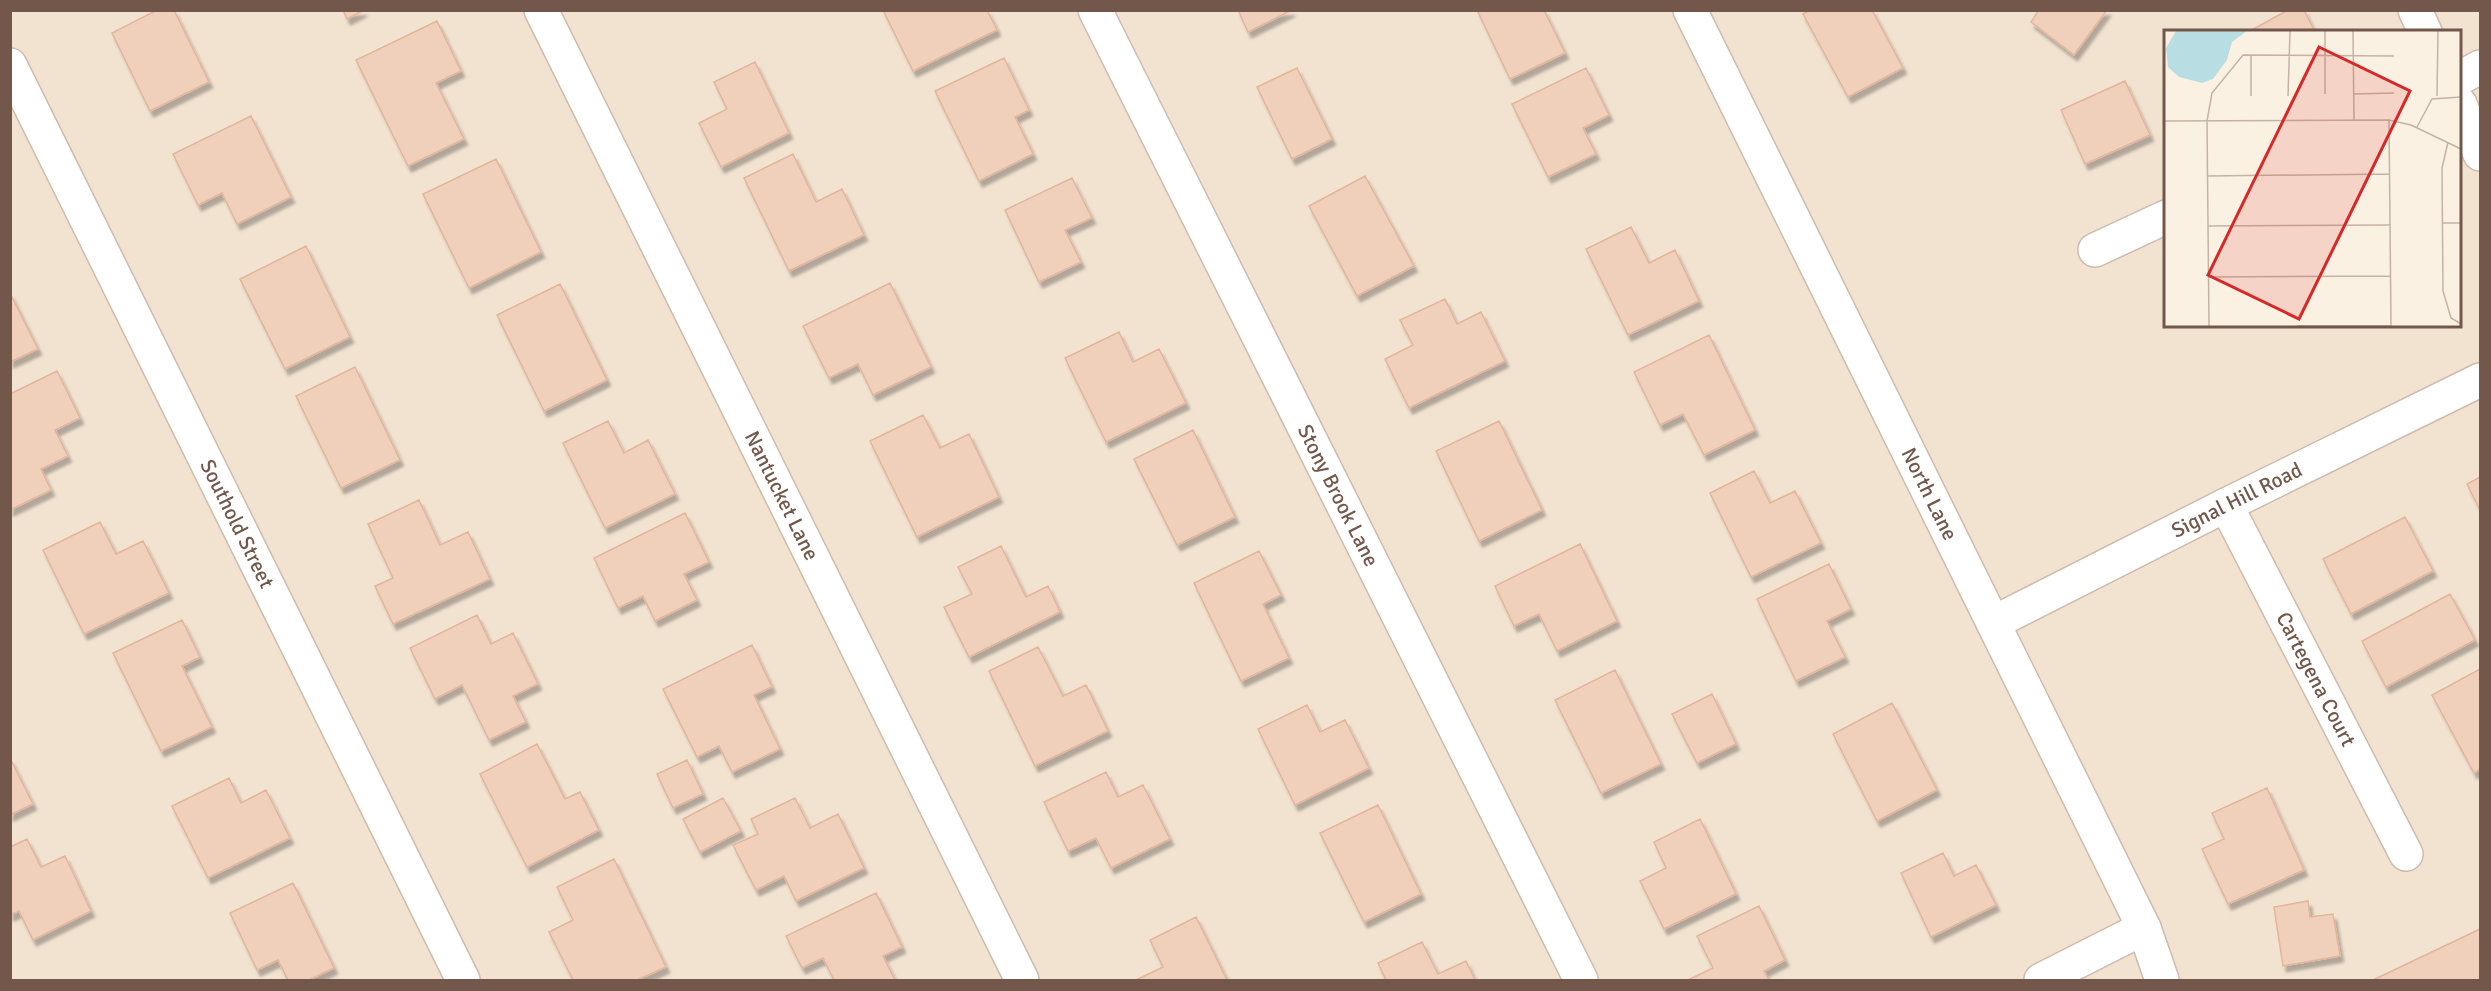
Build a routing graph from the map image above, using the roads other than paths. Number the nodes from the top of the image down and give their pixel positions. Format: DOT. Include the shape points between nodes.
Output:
graph roads {
  1 [pos="541,10"];
  2 [pos="1095,10"];
  3 [pos="1690,10"];
  4 [pos="2415,10"];
  5 [pos="2424,30"];
  6 [pos="10,65"];
  7 [pos="2481,67"];
  8 [pos="2461,77"];
  9 [pos="2461,106"];
  10 [pos="2481,154"];
  11 [pos="2164,218"];
  12 [pos="2095,250"];
  13 [pos="2481,380"];
  14 [pos="2226,504"];
  15 [pos="1994,623"];
  16 [pos="2406,854"];
  17 [pos="2144,928"];
  18 [pos="463,981"];
  19 [pos="1022,981"];
  20 [pos="1581,981"];
  21 [pos="2042,981"];
  22 [pos="2162,981"];
  1 -- 19 [label="street, Nantucket Lane"];
  2 -- 20 [label="street, Stony Brook Lane"];
  3 -- 15 [label="street, North Lane"];
  4 -- 5 [label="street"];
  6 -- 18 [label="street, Southold Street"];
  7 -- 8 [label="street"];
  9 -- 10 [label="street"];
  11 -- 12 [label="street"];
  13 -- 14 [label="street, Signal Hill Road"];
  14 -- 15 [label="street, Signal Hill Road"];
  14 -- 16 [label="street, Cartegena Court"];
  15 -- 17 [label="street, North Lane"];
  17 -- 21 [label="street"];
  17 -- 22 [label="street, North Lane"];
}
